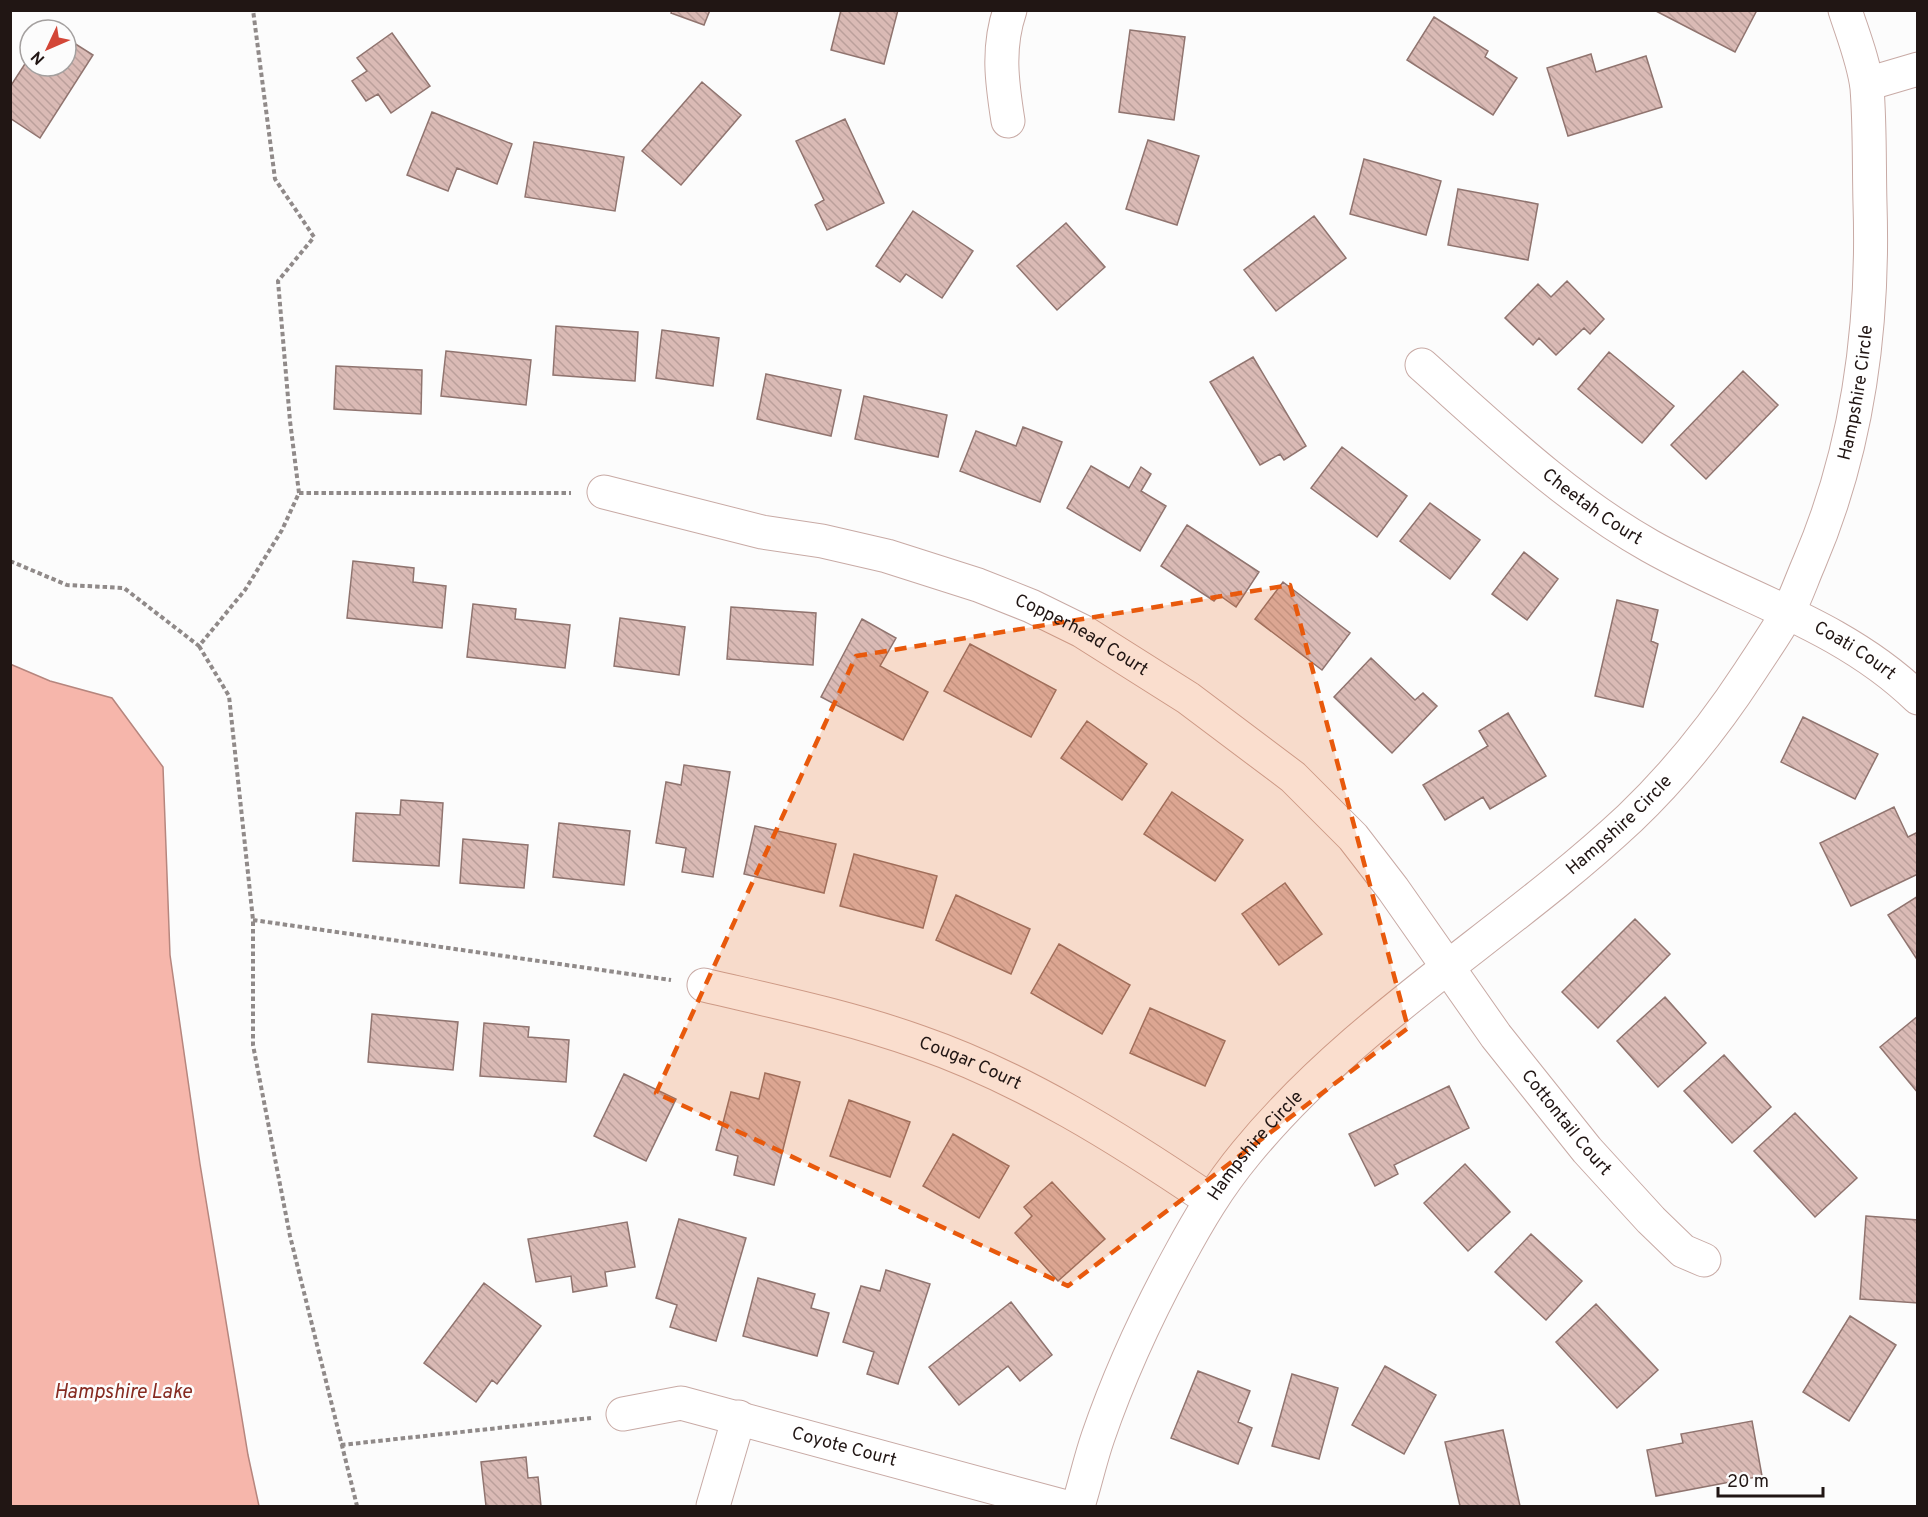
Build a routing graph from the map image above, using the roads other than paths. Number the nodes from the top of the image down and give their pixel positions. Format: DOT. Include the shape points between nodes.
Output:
graph roads {
  1 [pos="1010,10"];
  2 [pos="1845,10"];
  3 [pos="1917,69"];
  4 [pos="1867,84"];
  5 [pos="1008,121"];
  6 [pos="1422,365"];
  7 [pos="604,492"];
  8 [pos="1788,612"];
  9 [pos="1917,698"];
  10 [pos="1447,967"];
  11 [pos="704,985"];
  12 [pos="1210,1200"];
  13 [pos="1704,1260"];
  14 [pos="624,1414"];
  15 [pos="739,1417"];
  16 [pos="712,1506"];
  17 [pos="1062,1506"];
  18 [pos="1078,1506"];
  1 -- 5 [label="street" via="1002,45 1001,75"];
  2 -- 4 [label="street, Hampshire Circle"];
  3 -- 4 [label="street"];
  4 -- 8 [label="street, Hampshire Circle" via="1872,263 1866,352 1842,474"];
  6 -- 8 [label="street, Cheetah Court" via="1549,476 1621,529"];
  7 -- 10 [label="street, Copperhead Court" via="762,532 822,541 917,564 1031,606 1082,631 1188,698 1293,777 1353,837"];
  8 -- 9 [label="street, Coati Court" via="1851,645"];
  8 -- 10 [label="street, Hampshire Circle" via="1729,704 1664,784 1572,868"];
  10 -- 12 [label="street, Hampshire Circle" via="1316,1077 1247,1151"];
  10 -- 13 [label="street, Cottontail Court" via="1496,1036 1587,1150 1683,1251"];
  11 -- 12 [label="street, Cougar Court" via="881,1029 959,1058 1052,1103"];
  12 -- 18 [label="street, Hampshire Circle" via="1134,1346 1096,1440"];
  14 -- 15 [label="street, Coyote Court" via="681,1403"];
  15 -- 16 [label="street"];
  15 -- 17 [label="street, Coyote Court"];
}
